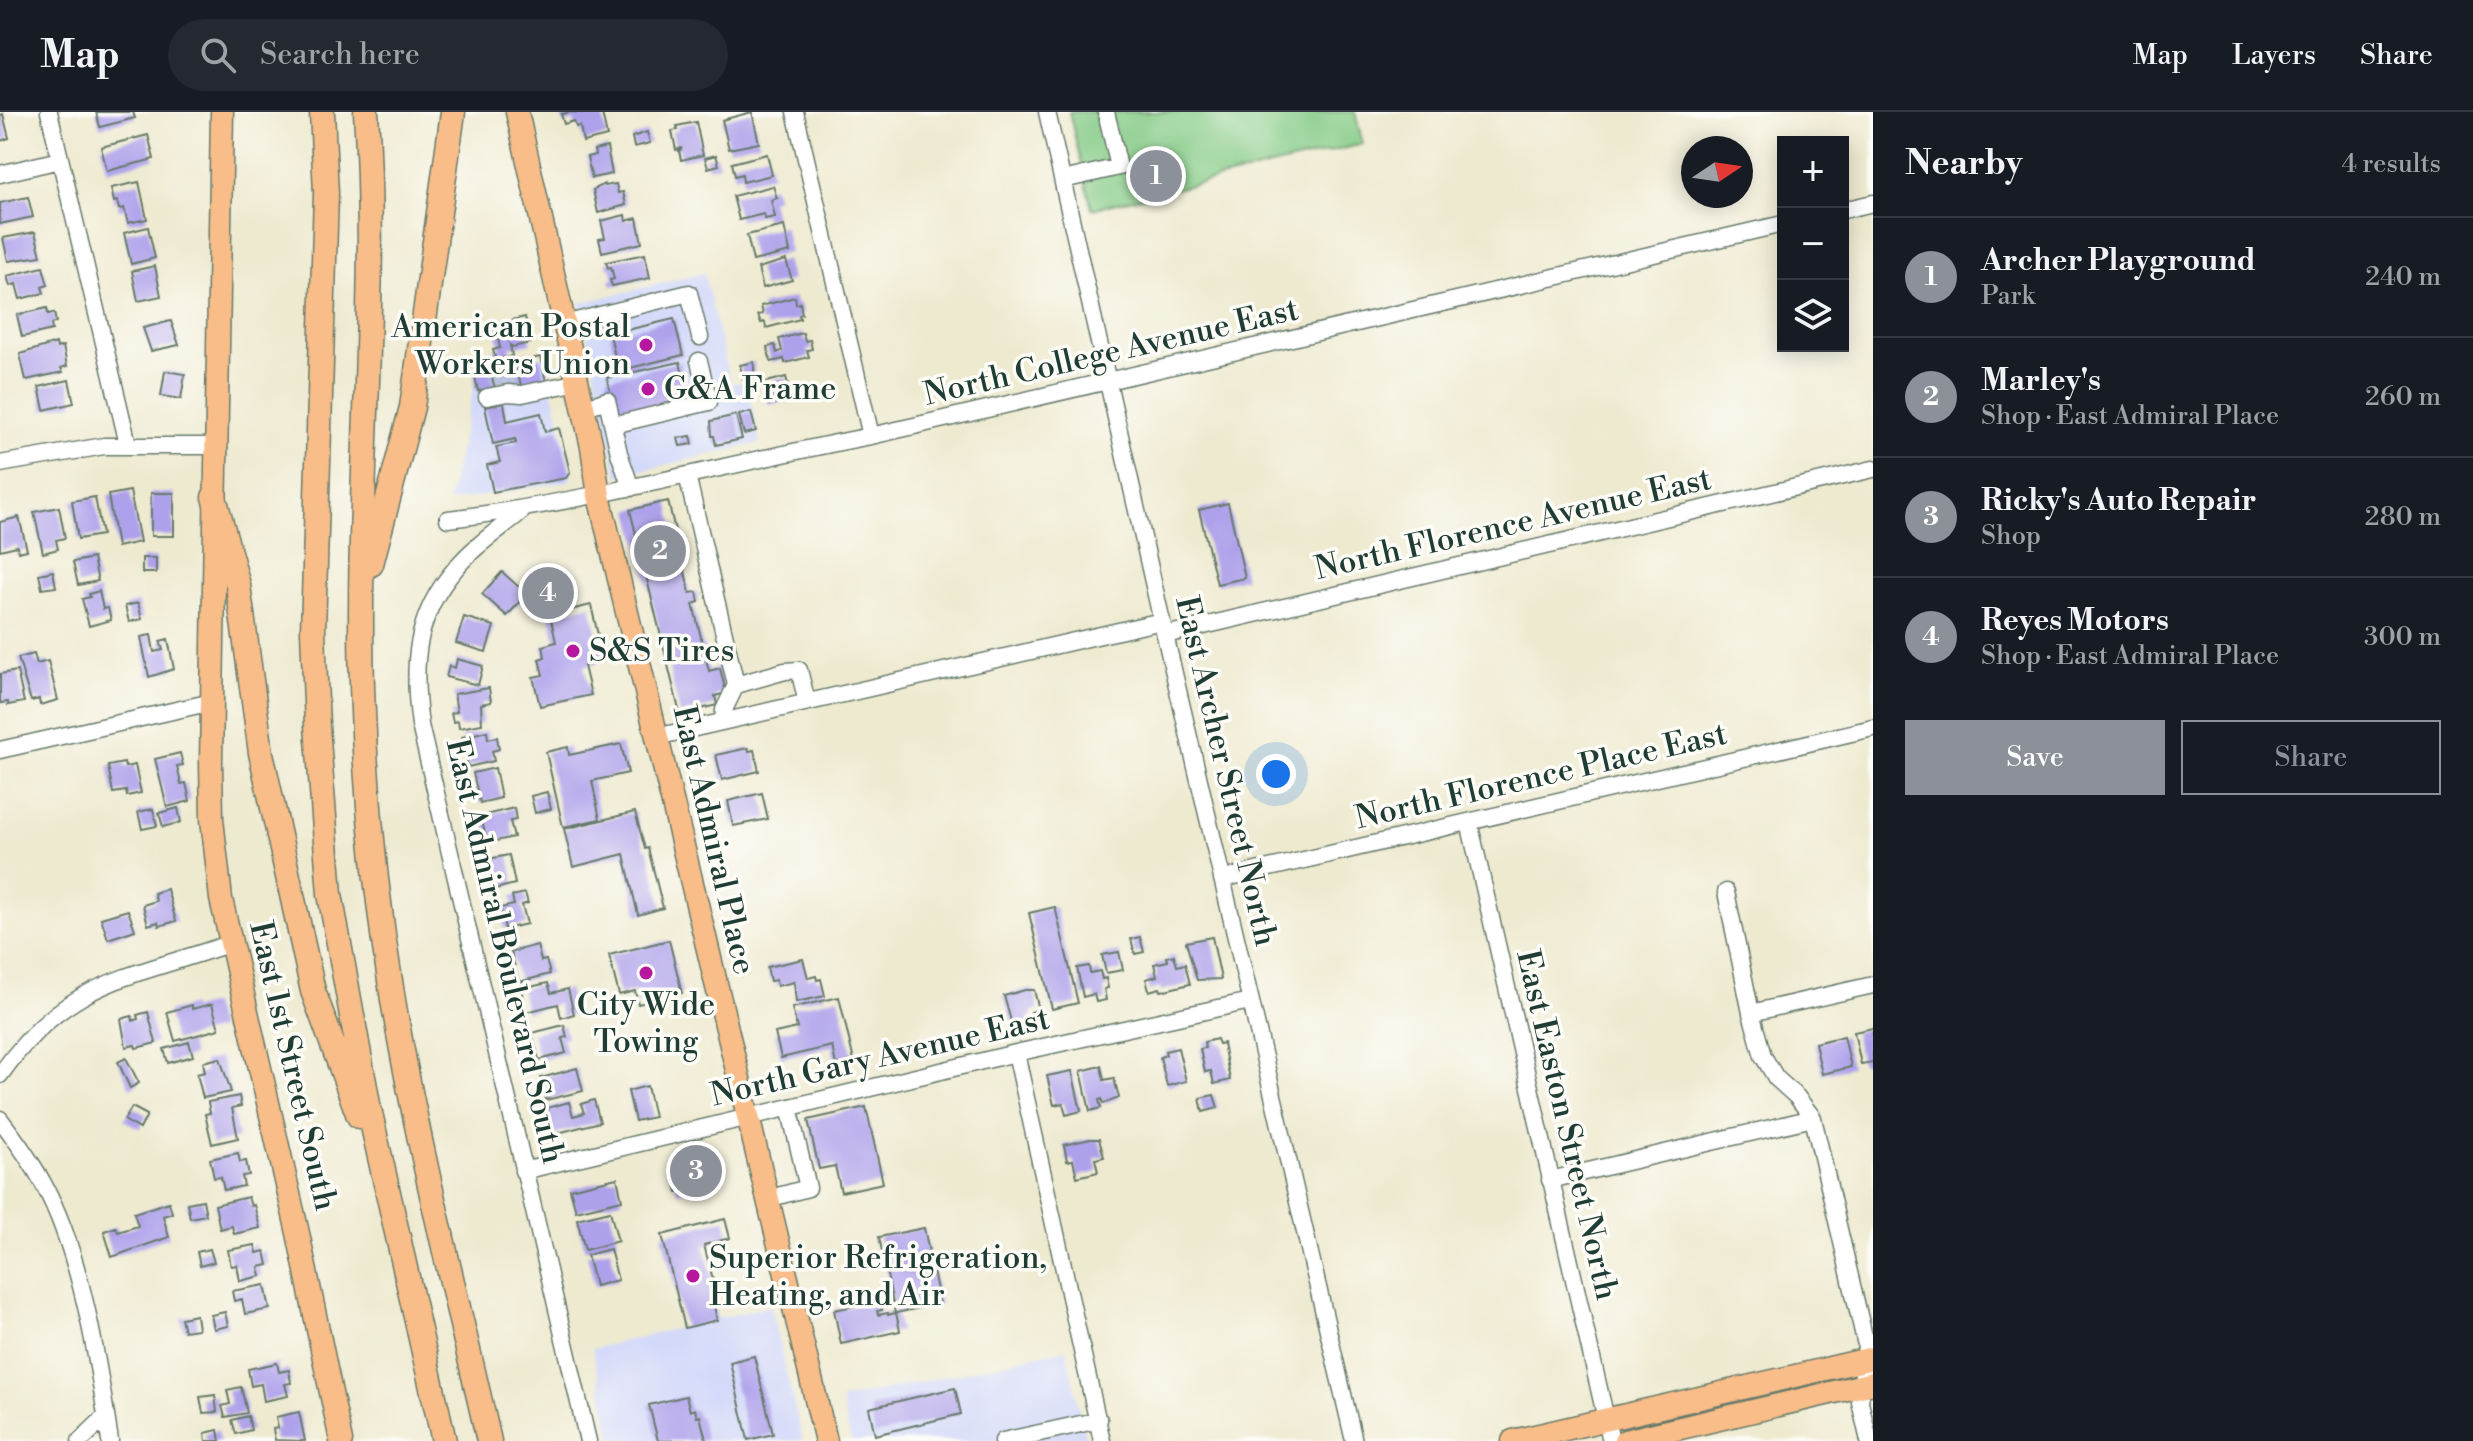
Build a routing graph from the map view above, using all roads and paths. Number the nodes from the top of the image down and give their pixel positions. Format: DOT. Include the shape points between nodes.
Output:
graph roads {
  1 [pos="49,112"];
  2 [pos="222,112"];
  3 [pos="322,112"];
  4 [pos="366,112"];
  5 [pos="453,112"];
  6 [pos="517,112"];
  7 [pos="795,112"];
  8 [pos="1047,112"];
  9 [pos="1106,112"];
  10 [pos="60,160"];
  11 [pos="0,174"];
  12 [pos="1063,180"];
  13 [pos="1873,203"];
  14 [pos="1849,209"];
  15 [pos="1777,225"];
  16 [pos="564,324"];
  17 [pos="700,337"];
  18 [pos="699,361"];
  19 [pos="1109,381"];
  20 [pos="578,382"];
  21 [pos="487,397"];
  22 [pos="583,408"];
  23 [pos="614,432"];
  24 [pos="871,436"];
  25 [pos="128,444"];
  26 [pos="216,446"];
  27 [pos="592,447"];
  28 [pos="0,464"];
  29 [pos="1873,469"];
  30 [pos="687,475"];
  31 [pos="631,488"];
  32 [pos="599,496"];
  33 [pos="214,497"];
  34 [pos="524,510"];
  35 [pos="448,519"];
  36 [pos="361,605"];
  37 [pos="1164,628"];
  38 [pos="736,685"];
  39 [pos="212,702"];
  40 [pos="807,702"];
  41 [pos="723,721"];
  42 [pos="1873,728"];
  43 [pos="656,737"];
  44 [pos="0,750"];
  45 [pos="1469,822"];
  46 [pos="1222,879"];
  47 [pos="1726,892"];
  48 [pos="231,943"];
  49 [pos="1873,985"];
  50 [pos="1250,1001"];
  51 [pos="1751,1013"];
  52 [pos="1016,1053"];
  53 [pos="0,1075"];
  54 [pos="789,1107"];
  55 [pos="747,1117"];
  56 [pos="1813,1118"];
  57 [pos="0,1119"];
  58 [pos="523,1171"];
  59 [pos="1550,1180"];
  60 [pos="767,1199"];
  61 [pos="391,1204"];
  62 [pos="1869,1359"];
  63 [pos="1867,1384"];
  64 [pos="106,1416"];
  65 [pos="1099,1420"];
  66 [pos="1609,1430"];
  67 [pos="1031,1438"];
  68 [pos="80,1441"];
  69 [pos="110,1441"];
  70 [pos="341,1441"];
  71 [pos="444,1441"];
  72 [pos="489,1441"];
  73 [pos="588,1441"];
  74 [pos="826,1441"];
  75 [pos="1003,1441"];
  76 [pos="1102,1441"];
  77 [pos="1354,1441"];
  78 [pos="1513,1441"];
  79 [pos="1625,1441"];
  80 [pos="1869,1441"];
  1 -- 10 [label="street"];
  2 -- 26 [label="main road"];
  3 -- 61 [label="highway" via="326,193 313,632 317,726 330,894"];
  4 -- 36 [label="highway" via="372,281"];
  5 -- 36 [label="highway" via="412,407"];
  6 -- 16 [label="main road, East Admiral Place"];
  7 -- 24 [label="street"];
  8 -- 12 [label="street, East Archer Street North"];
  9 -- 12 [label="street" via="1119,167"];
  10 -- 11 [label="street"];
  10 -- 25 [label="street"];
  12 -- 19 [label="street, East Archer Street North"];
  13 -- 14 [label="street"];
  15 -- 19 [label="street, North College Avenue East"];
  16 -- 17 [label="street" via="689,293"];
  16 -- 20 [label="main road, East Admiral Place"];
  18 -- 23 [label="street" via="709,402"];
  19 -- 24 [label="street, North College Avenue East"];
  19 -- 37 [label="street, East Archer Street North"];
  20 -- 21 [label="street"];
  20 -- 22 [label="main road, East Admiral Place"];
  22 -- 23 [label="street" via="607,400"];
  22 -- 27 [label="main road, East Admiral Place"];
  23 -- 27 [label="street"];
  23 -- 31 [label="street"];
  24 -- 30 [label="street, North College Avenue East"];
  25 -- 26 [label="street"];
  25 -- 28 [label="street"];
  26 -- 33 [label="main road"];
  27 -- 32 [label="main road, East Admiral Place"];
  29 -- 37 [label="street, North Florence Avenue East"];
  30 -- 31 [label="street, North College Avenue East"];
  30 -- 38 [label="street"];
  31 -- 32 [label="street, North College Avenue East"];
  32 -- 34 [label="street, North College Avenue East"];
  32 -- 43 [label="main road, East Admiral Place"];
  33 -- 39 [label="main road"];
  33 -- 61 [label="highway" via="238,585 264,768 313,991"];
  34 -- 35 [label="street, North College Avenue East"];
  34 -- 58 [label="street, East Admiral Boulevard South" via="457,566 436,595 417,646 415,688"];
  36 -- 72 [label="highway" via="369,807 393,1001"];
  37 -- 40 [label="street, North Florence Avenue East"];
  37 -- 46 [label="street, East Archer Street North"];
  38 -- 40 [label="street" via="799,670"];
  38 -- 41 [label="street"];
  39 -- 44 [label="street"];
  39 -- 48 [label="main road, East 1st Street South" via="213,832"];
  40 -- 41 [label="street, North Florence Avenue East"];
  41 -- 43 [label="street, North Florence Avenue East"];
  42 -- 45 [label="street, North Florence Place East"];
  43 -- 55 [label="main road, East Admiral Place"];
  45 -- 46 [label="street, North Florence Place East"];
  45 -- 59 [label="street, East Easton Street North"];
  46 -- 50 [label="street, East Archer Street North"];
  47 -- 51 [label="street"];
  48 -- 53 [label="street" via="91,990 51,1016"];
  48 -- 70 [label="main road, East 1st Street South"];
  49 -- 51 [label="street"];
  50 -- 52 [label="street, North Gary Avenue East"];
  50 -- 77 [label="street, East Archer Street North"];
  51 -- 56 [label="street" via="1771,1070"];
  52 -- 54 [label="street, North Gary Avenue East"];
  52 -- 65 [label="street"];
  54 -- 55 [label="street, North Gary Avenue East"];
  54 -- 60 [label="street" via="808,1188"];
  55 -- 58 [label="street, North Gary Avenue East"];
  55 -- 60 [label="main road, East Admiral Place"];
  56 -- 59 [label="street"];
  56 -- 62 [label="street"];
  57 -- 64 [label="street" via="44,1185 60,1220"];
  58 -- 73 [label="street, East Admiral Boulevard South"];
  59 -- 66 [label="street, East Easton Street North"];
  60 -- 74 [label="main road, East Admiral Place"];
  61 -- 71 [label="highway"];
  62 -- 63 [label="street"];
  62 -- 66 [label="main road"];
  63 -- 79 [label="main road"];
  63 -- 80 [label="street" via="1860,1402"];
  64 -- 68 [label="street"];
  64 -- 69 [label="street"];
  65 -- 67 [label="street"];
  65 -- 76 [label="street"];
  66 -- 78 [label="main road"];
  67 -- 75 [label="street"];
}
